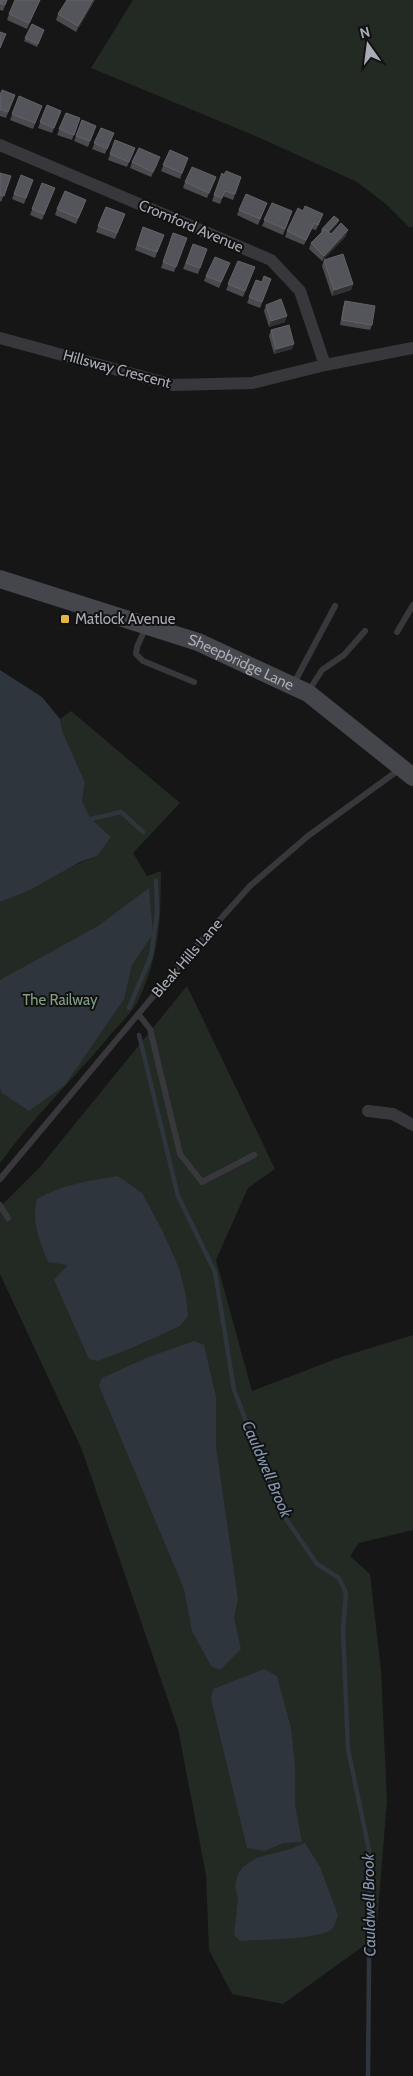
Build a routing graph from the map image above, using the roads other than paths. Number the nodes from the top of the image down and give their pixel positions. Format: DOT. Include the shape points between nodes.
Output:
graph roads {
  1 [pos="0,146"];
  2 [pos="0,338"];
  3 [pos="413,348"];
  4 [pos="325,365"];
  5 [pos="0,580"];
  6 [pos="413,605"];
  7 [pos="335,606"];
  8 [pos="146,625"];
  9 [pos="365,631"];
  10 [pos="396,632"];
  11 [pos="194,682"];
  12 [pos="300,690"];
  13 [pos="408,772"];
  14 [pos="139,1016"];
  15 [pos="368,1110"];
  16 [pos="413,1125"];
  17 [pos="254,1155"];
  18 [pos="0,1179"];
  19 [pos="0,1205"];
  20 [pos="8,1218"];
  1 -- 4 [label="street, Cromford Avenue" via="271,260 300,291"];
  2 -- 4 [label="street, Hillsway Crescent" via="173,385 252,383"];
  3 -- 4 [label="street, Hillsway Crescent"];
  5 -- 8 [label="street, Sheepbridge Lane"];
  6 -- 10 [label="lane"];
  7 -- 12 [label="lane"];
  8 -- 11 [label="lane" via="136,646 136,654 143,661"];
  8 -- 12 [label="street, Sheepbridge Lane" via="198,642"];
  9 -- 12 [label="lane" via="344,655"];
  12 -- 13 [label="street, Sheepbridge Lane"];
  13 -- 14 [label="lane, Bleak Hills Lane" via="308,836 250,886"];
  14 -- 17 [label="lane" via="150,1029 180,1154 202,1182"];
  14 -- 18 [label="lane, Bleak Hills Lane"];
  15 -- 16 [label="street" via="393,1114"];
  19 -- 20 [label="lane"];
}
